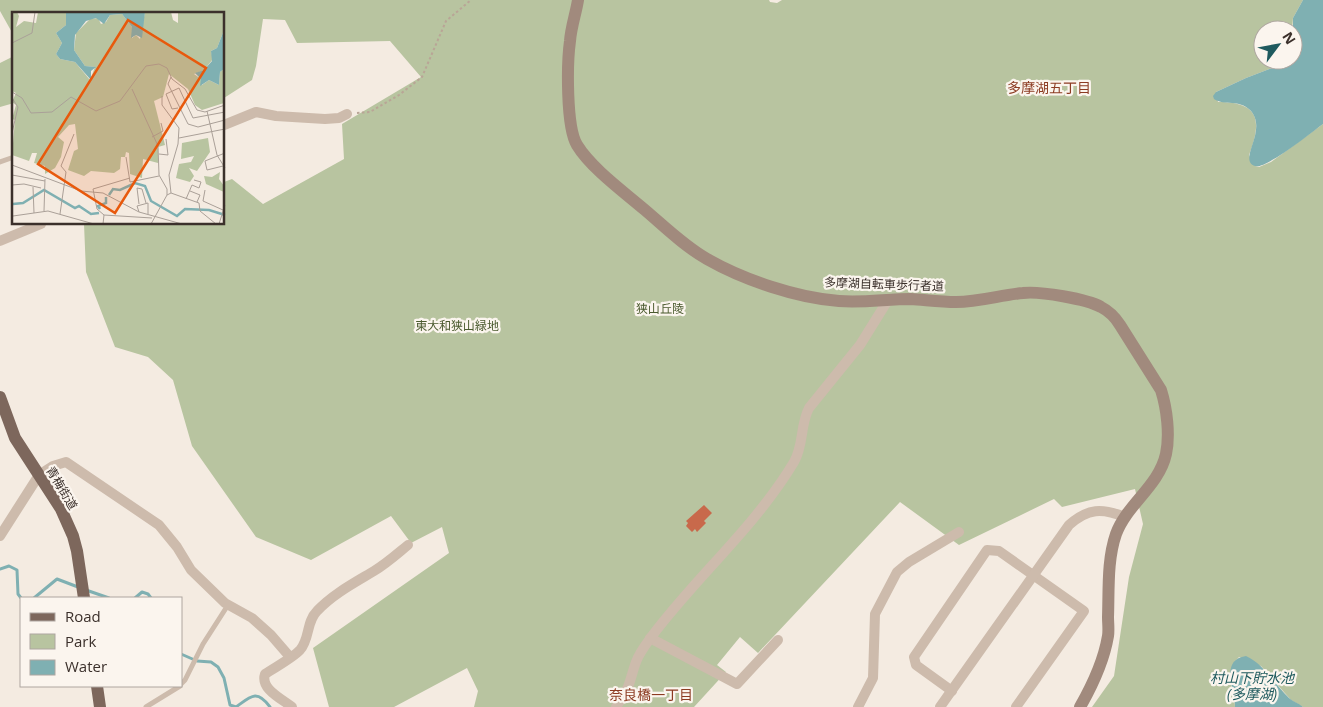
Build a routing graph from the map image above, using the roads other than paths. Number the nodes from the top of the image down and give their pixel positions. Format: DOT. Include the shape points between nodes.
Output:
graph roads {
  1 [pos="578,0"];
  2 [pos="347,114"];
  3 [pos="225,125"];
  4 [pos="12,158"];
  5 [pos="0,162"];
  6 [pos="39,225"];
  7 [pos="0,241"];
  8 [pos="888,300"];
  9 [pos="0,398"];
  10 [pos="39,475"];
  11 [pos="1125,517"];
  12 [pos="959,532"];
  13 [pos="0,536"];
  14 [pos="408,545"];
  15 [pos="1032,574"];
  16 [pos="84,597"];
  17 [pos="228,605"];
  18 [pos="650,638"];
  19 [pos="778,640"];
  20 [pos="290,657"];
  21 [pos="182,683"];
  22 [pos="97,687"];
  23 [pos="177,687"];
  24 [pos="952,691"];
  25 [pos="100,707"];
  26 [pos="146,707"];
  27 [pos="292,707"];
  28 [pos="616,707"];
  29 [pos="858,707"];
  30 [pos="940,707"];
  31 [pos="1016,707"];
  32 [pos="1080,707"];
  1 -- 8 [label="street" via="570,39 569,113 576,143 589,161 682,242 730,270 785,290 822,298"];
  2 -- 3 [label="street" via="325,119 256,112"];
  4 -- 5 [label="lane"];
  6 -- 7 [label="street"];
  8 -- 11 [label="street" via="979,301 1032,292 1091,303 1114,317 1161,390 1168,436 1159,472"];
  8 -- 18 [label="street" via="860,345 809,408 796,459 787,474 742,534"];
  9 -- 10 [label="main road, 青梅街道" via="11,430"];
  10 -- 13 [label="street"];
  10 -- 16 [label="main road, 青梅街道" via="61,509 73,536"];
  10 -- 17 [label="street" via="66,462 143,513 159,525 191,570"];
  11 -- 15 [label="street" via="1110,511 1097,511 1077,518 1068,525"];
  11 -- 32 [label="street" via="1116,533 1110,560 1108,635"];
  12 -- 29 [label="street" via="897,572 875,614 873,678"];
  14 -- 20 [label="street" via="316,611 301,650"];
  15 -- 24 [label="street"];
  15 -- 24 [label="street" via="999,551 987,550 914,657 916,665"];
  15 -- 31 [label="street" via="1084,611"];
  17 -- 20 [label="street" via="252,618"];
  17 -- 21 [label="lane"];
  18 -- 19 [label="street" via="737,684"];
  18 -- 28 [label="street"];
  20 -- 27 [label="street" via="264,678 273,693"];
  22 -- 25 [label="main road"];
  23 -- 26 [label="lane"];
  24 -- 30 [label="street"];
}
